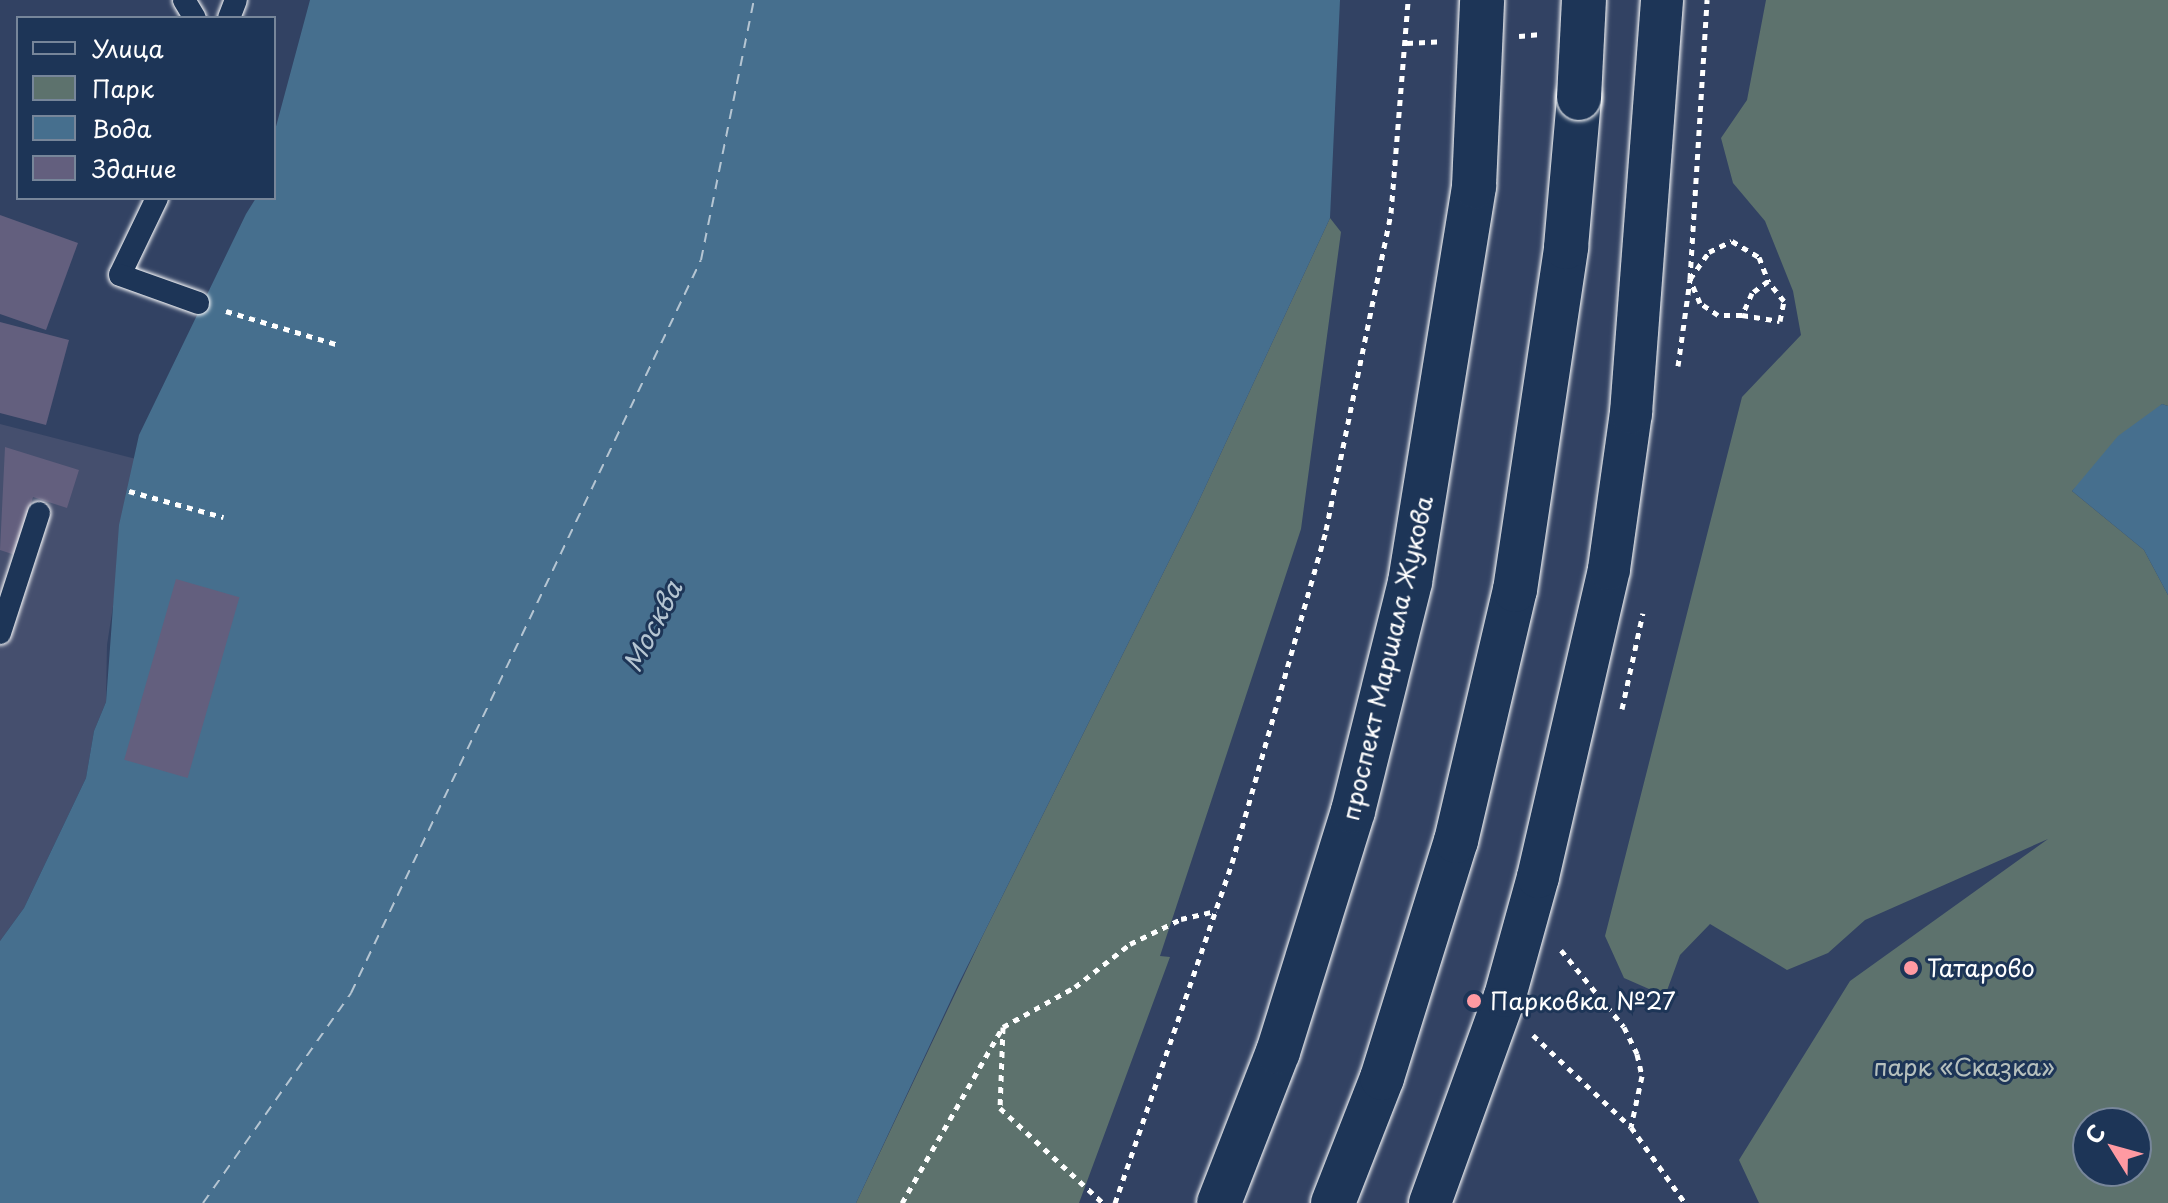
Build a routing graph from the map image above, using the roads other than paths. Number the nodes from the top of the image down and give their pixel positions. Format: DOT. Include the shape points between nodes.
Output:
graph roads {
  1 [pos="1482,0"];
  2 [pos="1584,0"];
  3 [pos="1662,0"];
  4 [pos="156,200"];
  5 [pos="198,303"];
  6 [pos="39,513"];
  7 [pos="0,633"];
  8 [pos="1219,1203"];
  9 [pos="1333,1203"];
  10 [pos="1430,1203"];
  1 -- 8 [label="main road, проспект Маршала Жукова, bridge" via="1474,186 1410,582 1353,811 1278,1052"];
  2 -- 9 [label="main road, bridge" via="1566,247 1515,590 1456,841 1382,1078"];
  3 -- 10 [label="street" via="1631,413 1609,569 1505,996"];
  4 -- 5 [label="lane" via="120,275"];
  6 -- 7 [label="lane"];
}
